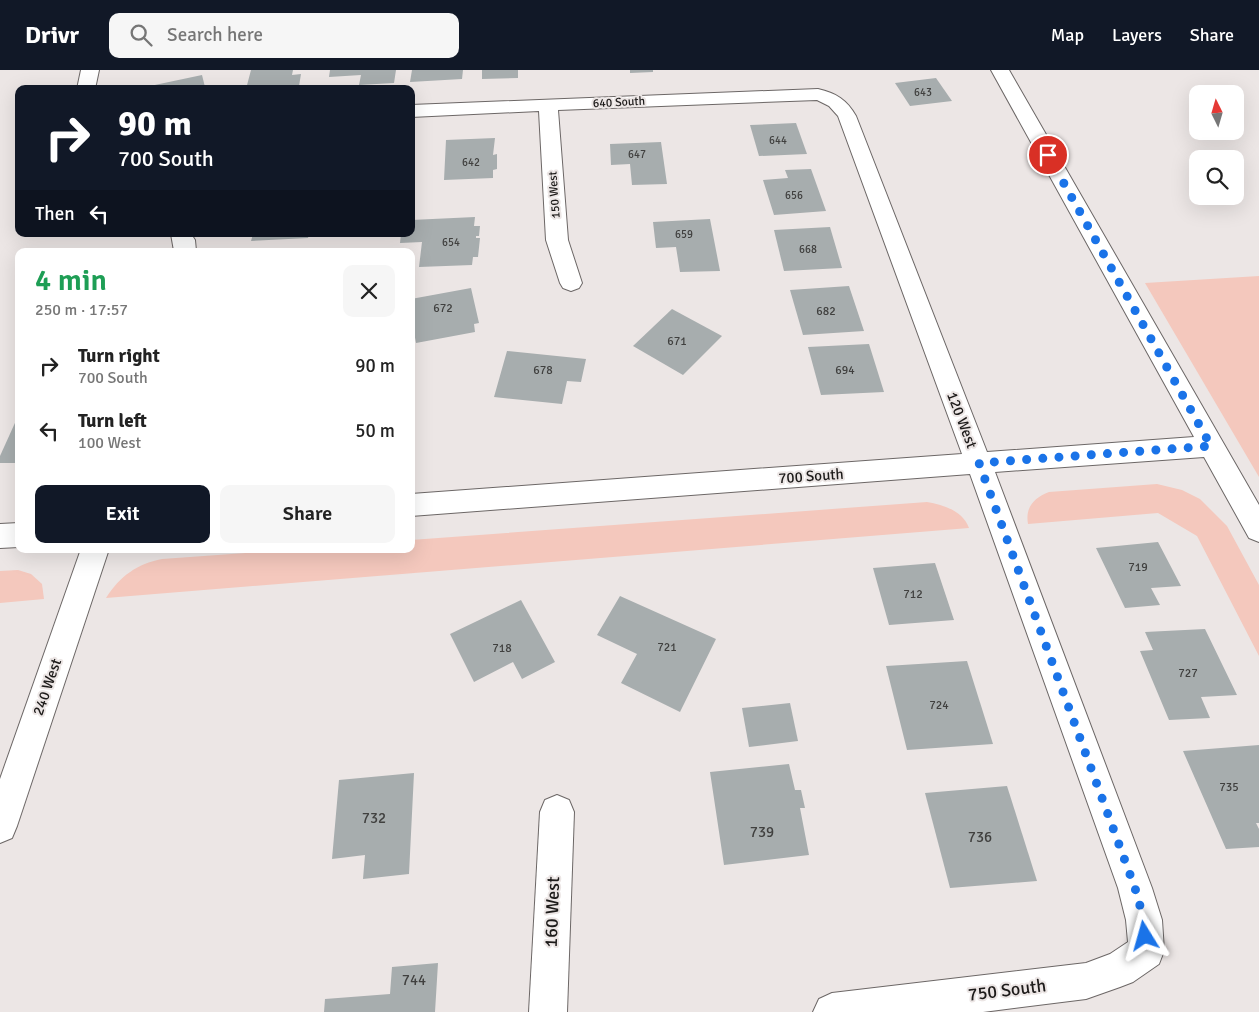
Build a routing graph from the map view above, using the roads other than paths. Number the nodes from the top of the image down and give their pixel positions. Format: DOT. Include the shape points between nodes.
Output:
graph roads {
  1 [pos="90,70"];
  2 [pos="1000,70"];
  3 [pos="87,85"];
  4 [pos="827,96"];
  5 [pos="548,106"];
  6 [pos="415,111"];
  7 [pos="571,283"];
  8 [pos="1211,446"];
  9 [pos="979,463"];
  10 [pos="415,505"];
  11 [pos="1259,530"];
  12 [pos="15,534"];
  13 [pos="0,536"];
  14 [pos="94,553"];
  15 [pos="557,812"];
  16 [pos="0,826"];
  17 [pos="1146,951"];
  18 [pos="548,1012"];
  19 [pos="832,1012"];
  1 -- 3 [label="street"];
  2 -- 8 [label="street"];
  4 -- 5 [label="street, 640 South" via="800,94"];
  4 -- 9 [label="street, 120 West" via="842,105 847,116"];
  5 -- 6 [label="street, 640 South"];
  5 -- 7 [label="street, 150 West" via="557,240"];
  8 -- 9 [label="street, 700 South"];
  8 -- 11 [label="street"];
  9 -- 10 [label="street, 700 South"];
  9 -- 17 [label="street, 120 West" via="1135,888 1144,920"];
  12 -- 13 [label="street"];
  14 -- 16 [label="street, 240 West"];
  15 -- 18 [label="street, 160 West"];
  17 -- 19 [label="street, 750 South" via="1120,969 1086,980"];
}
